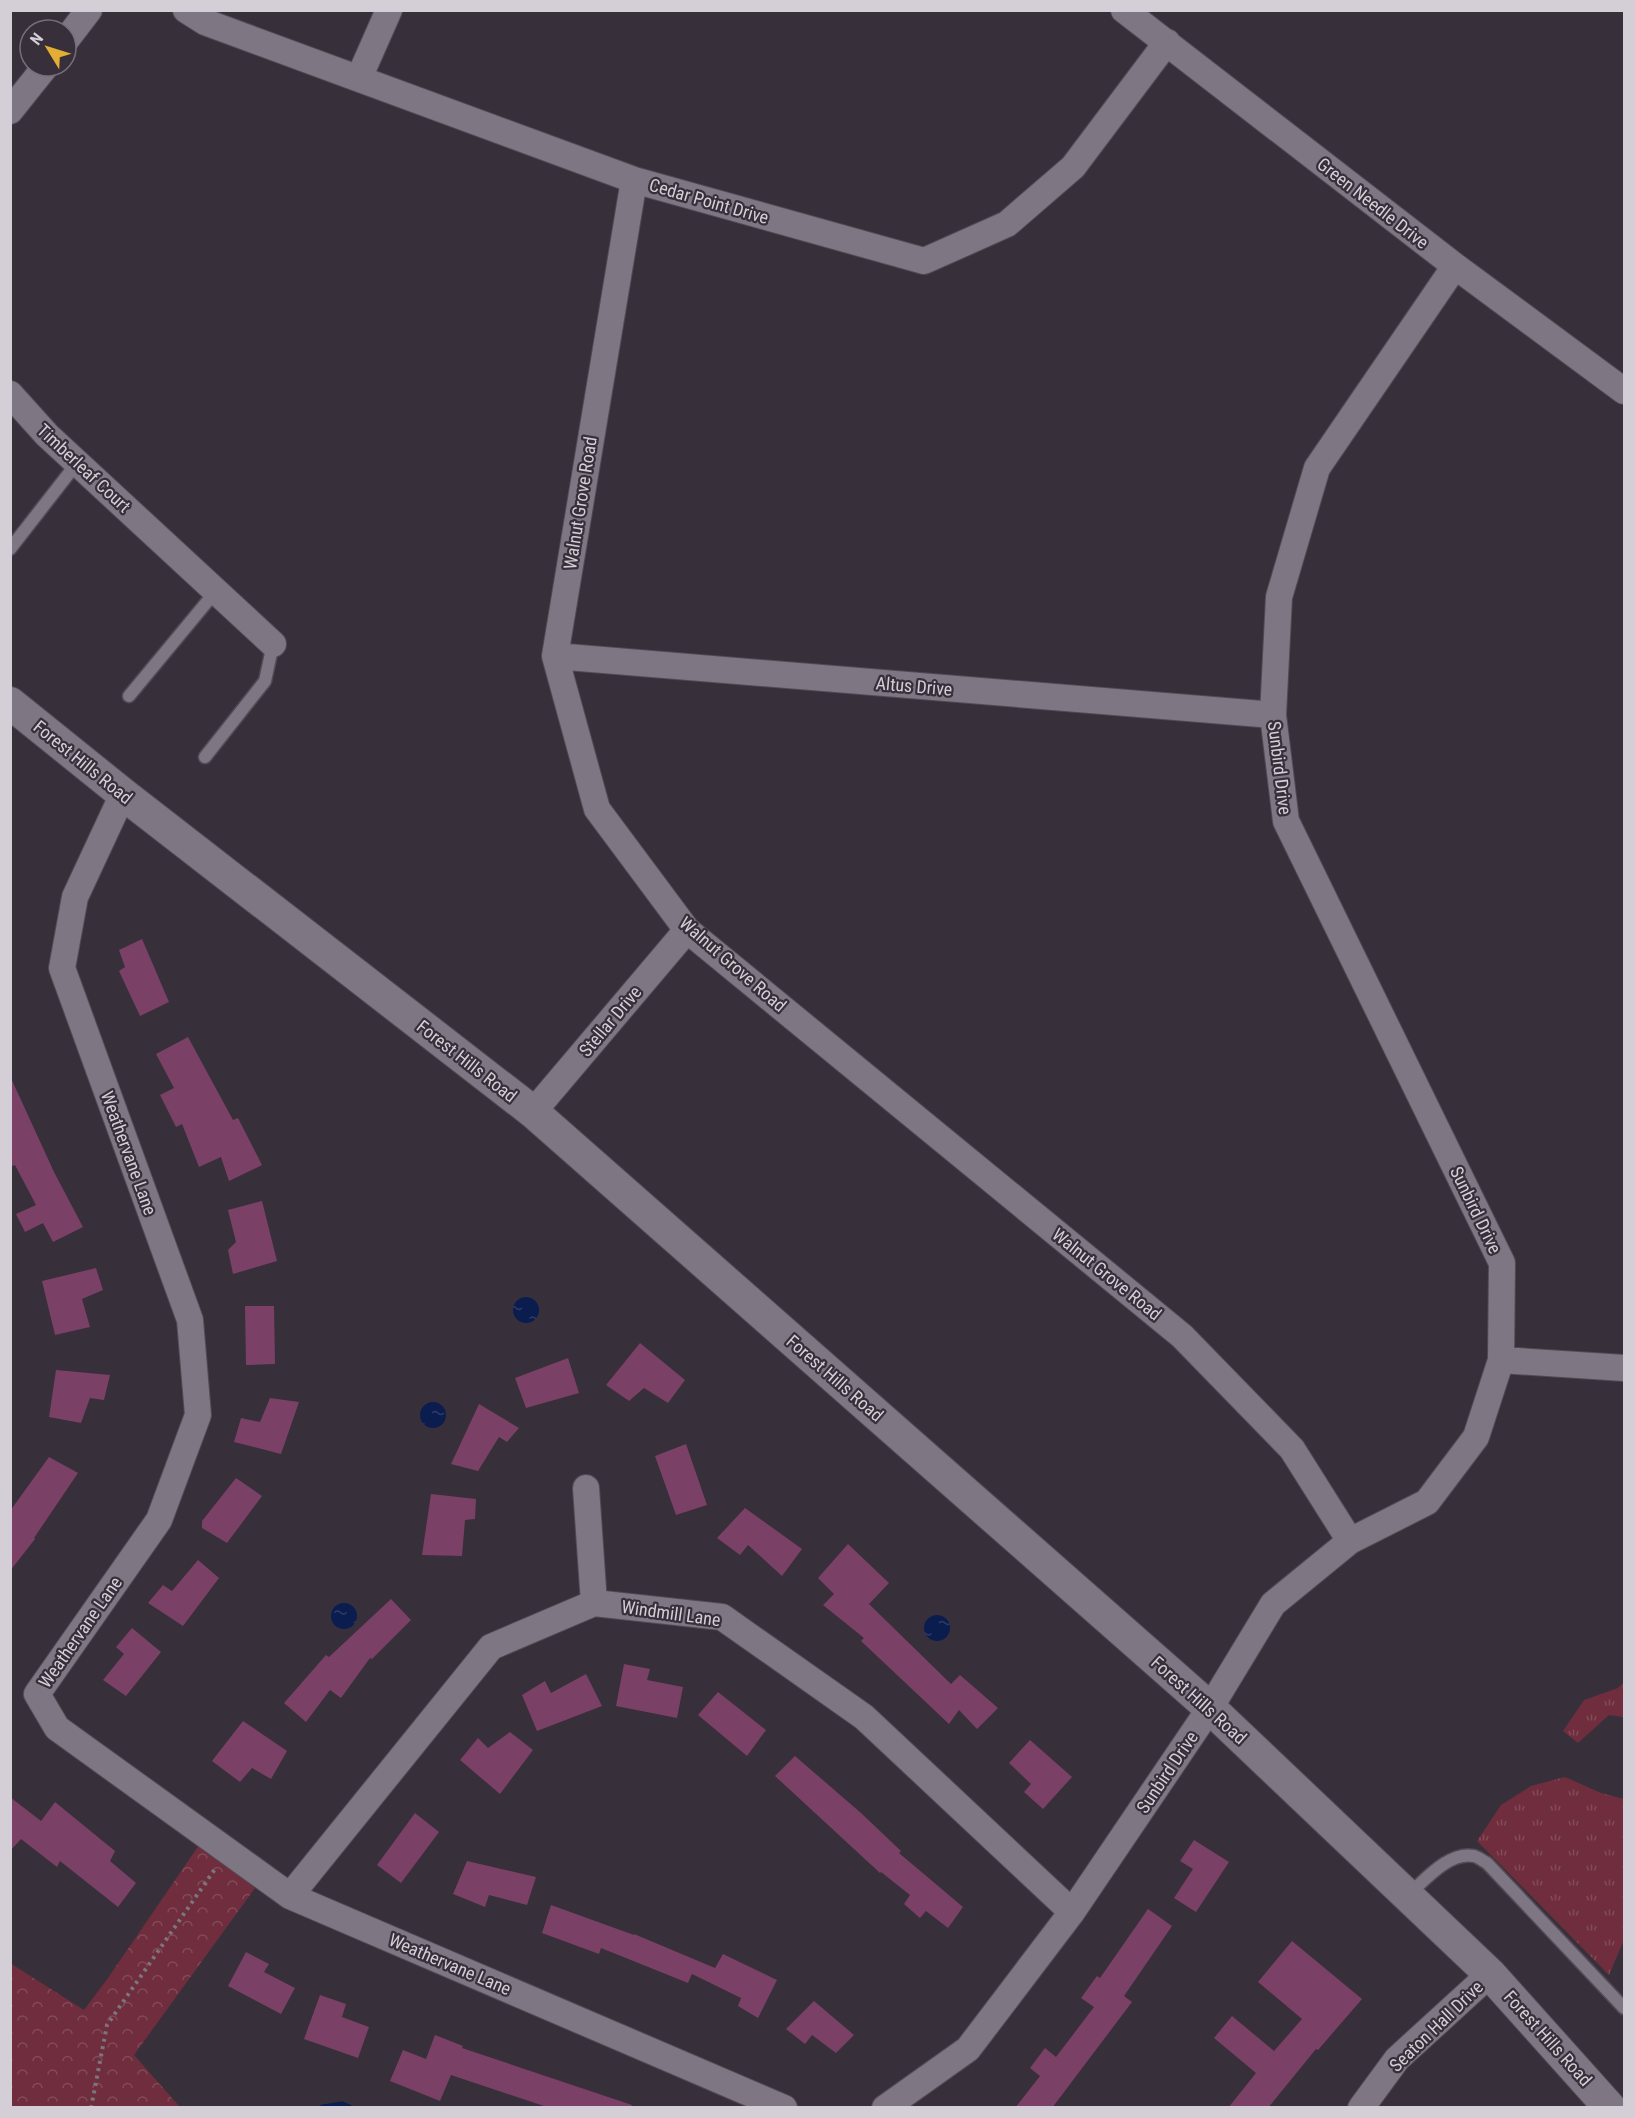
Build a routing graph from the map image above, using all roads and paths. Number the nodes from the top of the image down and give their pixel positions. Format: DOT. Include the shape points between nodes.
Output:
graph roads {
  1 [pos="89,10"];
  2 [pos="186,10"];
  3 [pos="389,10"];
  4 [pos="1124,10"];
  5 [pos="78,24"];
  6 [pos="1167,42"];
  7 [pos="36,78"];
  8 [pos="359,78"];
  9 [pos="10,111"];
  10 [pos="634,180"];
  11 [pos="1455,266"];
  12 [pos="1624,392"];
  13 [pos="10,394"];
  14 [pos="77,463"];
  15 [pos="10,549"];
  16 [pos="216,591"];
  17 [pos="273,644"];
  18 [pos="555,656"];
  19 [pos="129,696"];
  20 [pos="10,704"];
  21 [pos="1273,716"];
  22 [pos="204,757"];
  23 [pos="123,794"];
  24 [pos="687,930"];
  25 [pos="533,1112"];
  26 [pos="1501,1360"];
  27 [pos="1624,1368"];
  28 [pos="586,1488"];
  29 [pos="1350,1541"];
  30 [pos="594,1603"];
  31 [pos="1210,1708"];
  32 [pos="228,1851"];
  33 [pos="1408,1895"];
  34 [pos="290,1896"];
  35 [pos="1072,1912"];
  36 [pos="1490,1974"];
  37 [pos="1624,2008"];
  38 [pos="91,2108"];
  39 [pos="784,2108"];
  40 [pos="885,2108"];
  41 [pos="1361,2108"];
  42 [pos="1610,2108"];
  1 -- 5 [label="street"];
  2 -- 8 [label="street, Cedar Point Drive" via="205,22"];
  3 -- 8 [label="street"];
  4 -- 6 [label="street, Green Needle Drive"];
  6 -- 10 [label="street, Cedar Point Drive" via="1073,167 1007,224 924,261"];
  6 -- 11 [label="street, Green Needle Drive"];
  7 -- 9 [label="street"];
  8 -- 10 [label="street, Cedar Point Drive"];
  10 -- 18 [label="street, Walnut Grove Road"];
  11 -- 12 [label="street, Green Needle Drive"];
  11 -- 21 [label="street, Sunbird Drive" via="1317,468 1279,597"];
  13 -- 14 [label="street, Timberleaf Court"];
  14 -- 15 [label="lane"];
  14 -- 16 [label="street, Timberleaf Court"];
  16 -- 17 [label="street, Timberleaf Court"];
  16 -- 19 [label="lane"];
  17 -- 22 [label="lane" via="265,681"];
  18 -- 21 [label="street, Altus Drive"];
  18 -- 24 [label="street, Walnut Grove Road" via="597,809"];
  20 -- 23 [label="street, Forest Hills Road"];
  21 -- 26 [label="street, Sunbird Drive" via="1286,821 1502,1263"];
  23 -- 25 [label="street, Forest Hills Road"];
  23 -- 32 [label="street, Weathervane Lane" via="75,897 62,968 190,1320 198,1415 159,1520 37,1694 57,1728"];
  24 -- 25 [label="street, Stellar Drive"];
  24 -- 29 [label="street, Walnut Grove Road" via="1182,1335 1292,1449"];
  25 -- 31 [label="street, Forest Hills Road"];
  26 -- 27 [label="street"];
  26 -- 29 [label="street, Sunbird Drive" via="1476,1437 1427,1502"];
  28 -- 30 [label="street"];
  29 -- 31 [label="street, Sunbird Drive" via="1273,1604"];
  30 -- 34 [label="street, Windmill Lane" via="491,1647"];
  30 -- 35 [label="street, Windmill Lane" via="722,1617 864,1717"];
  31 -- 33 [label="street, Forest Hills Road"];
  31 -- 35 [label="street, Sunbird Drive"];
  32 -- 34 [label="street, Weathervane Lane"];
  32 -- 38 [label="path" via="107,2025"];
  33 -- 36 [label="street, Forest Hills Road"];
  33 -- 37 [label="lane" via="1454,1859 1473,1856 1487,1863"];
  34 -- 39 [label="street, Weathervane Lane"];
  35 -- 40 [label="street, Sunbird Drive" via="968,2049"];
  36 -- 41 [label="street, Seaton Hall Drive" via="1397,2059"];
  36 -- 42 [label="street, Forest Hills Road"];
}
